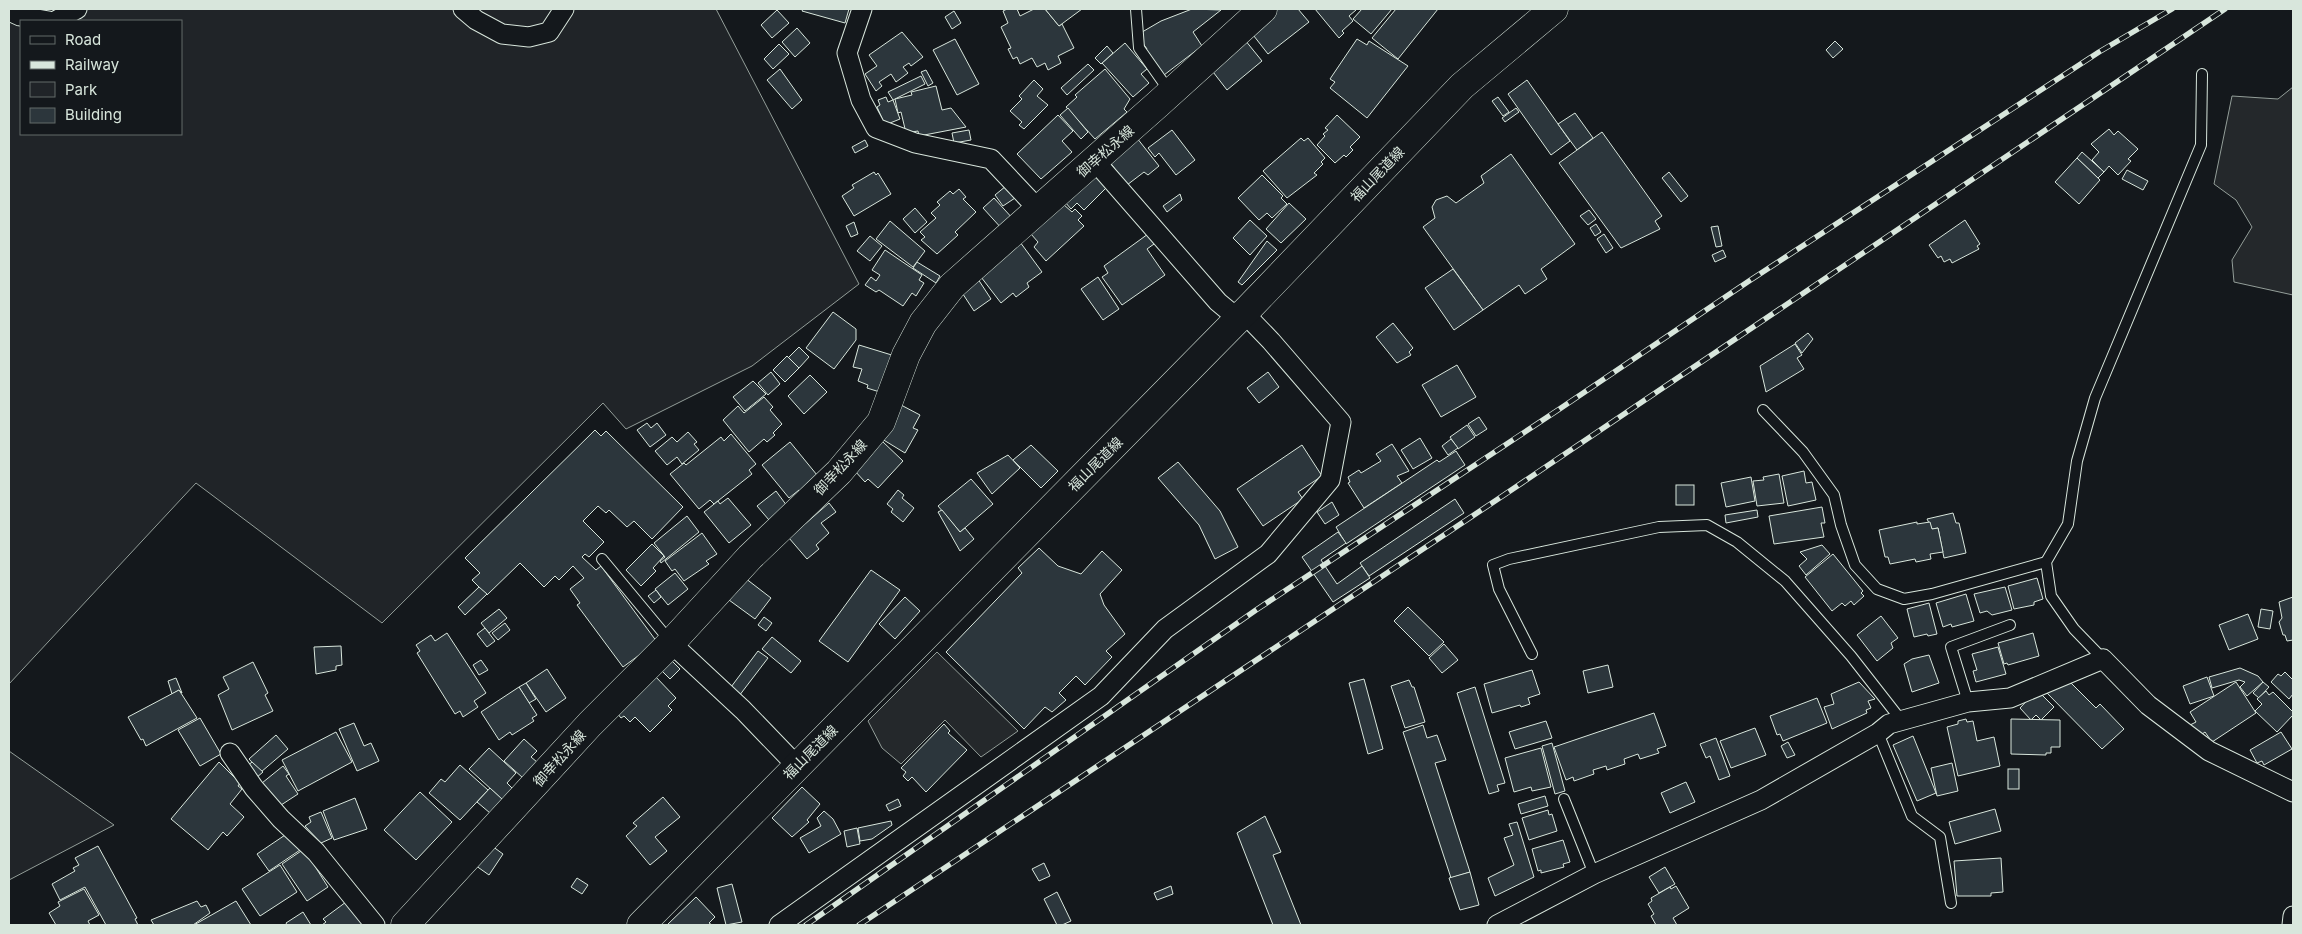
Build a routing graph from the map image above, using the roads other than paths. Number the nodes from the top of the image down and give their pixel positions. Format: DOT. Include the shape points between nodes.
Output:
graph roads {
  1 [pos="77,9"];
  2 [pos="463,9"];
  3 [pos="564,9"];
  4 [pos="862,9"];
  5 [pos="1136,9"];
  6 [pos="1263,9"];
  7 [pos="1554,9"];
  8 [pos="9,11"];
  9 [pos="43,20"];
  10 [pos="58,20"];
  11 [pos="2202,74"];
  12 [pos="1170,92"];
  13 [pos="1094,160"];
  14 [pos="1039,210"];
  15 [pos="1244,313"];
  16 [pos="1763,410"];
  17 [pos="602,559"];
  18 [pos="2046,562"];
  19 [pos="2010,626"];
  20 [pos="671,644"];
  21 [pos="1532,654"];
  22 [pos="2103,659"];
  23 [pos="1968,702"];
  24 [pos="1901,720"];
  25 [pos="1878,733"];
  26 [pos="230,753"];
  27 [pos="797,766"];
  28 [pos="2293,792"];
  29 [pos="1564,799"];
  30 [pos="1594,874"];
  31 [pos="1951,903"];
  32 [pos="2293,916"];
  33 [pos="375,925"];
  34 [pos="405,925"];
  35 [pos="641,925"];
  36 [pos="779,925"];
  37 [pos="1496,925"];
  38 [pos="2292,925"];
  1 -- 10 [label="street"];
  2 -- 3 [label="street" via="502,34 529,37 549,32"];
  4 -- 14 [label="street" via="847,53 861,100 876,128 915,143 992,159"];
  5 -- 12 [label="lane" via="1140,48"];
  6 -- 12 [label="main road, 御幸松永線"];
  7 -- 15 [label="main road, 福山尾道線" via="1462,86"];
  8 -- 9 [label="street"];
  11 -- 18 [label="lane" via="2201,145 2095,398 2077,461 2068,524"];
  12 -- 13 [label="main road, 御幸松永線"];
  13 -- 14 [label="main road, 御幸松永線"];
  13 -- 15 [label="street" via="1218,302 1230,312"];
  14 -- 20 [label="main road, 御幸松永線" via="952,286 923,323 906,354 881,422 839,472 750,557"];
  15 -- 27 [label="main road, 福山尾道線"];
  15 -- 36 [label="street" via="1341,422 1330,480 1268,554 1165,629 1101,696"];
  16 -- 18 [label="lane" via="1803,452 1834,495 1855,565 1877,589 1904,599"];
  17 -- 20 [label="lane"];
  18 -- 22 [label="lane" via="2052,596 2074,629"];
  19 -- 23 [label="lane" via="1951,647"];
  20 -- 27 [label="street" via="743,710"];
  20 -- 34 [label="main road, 御幸松永線" via="590,724"];
  21 -- 24 [label="lane" via="1499,590 1493,565 1659,527 1707,525 1737,542 1785,581 1851,656"];
  22 -- 23 [label="street" via="2010,698"];
  22 -- 28 [label="street" via="2148,705 2209,751"];
  23 -- 24 [label="street"];
  24 -- 25 [label="street"];
  25 -- 30 [label="street" via="1761,800"];
  25 -- 31 [label="lane" via="1912,816 1940,837"];
  26 -- 33 [label="street" via="254,788 316,852"];
  27 -- 35 [label="main road, 福山尾道線"];
  29 -- 30 [label="lane"];
  30 -- 37 [label="street"];
  32 -- 38 [label="street"];
}
